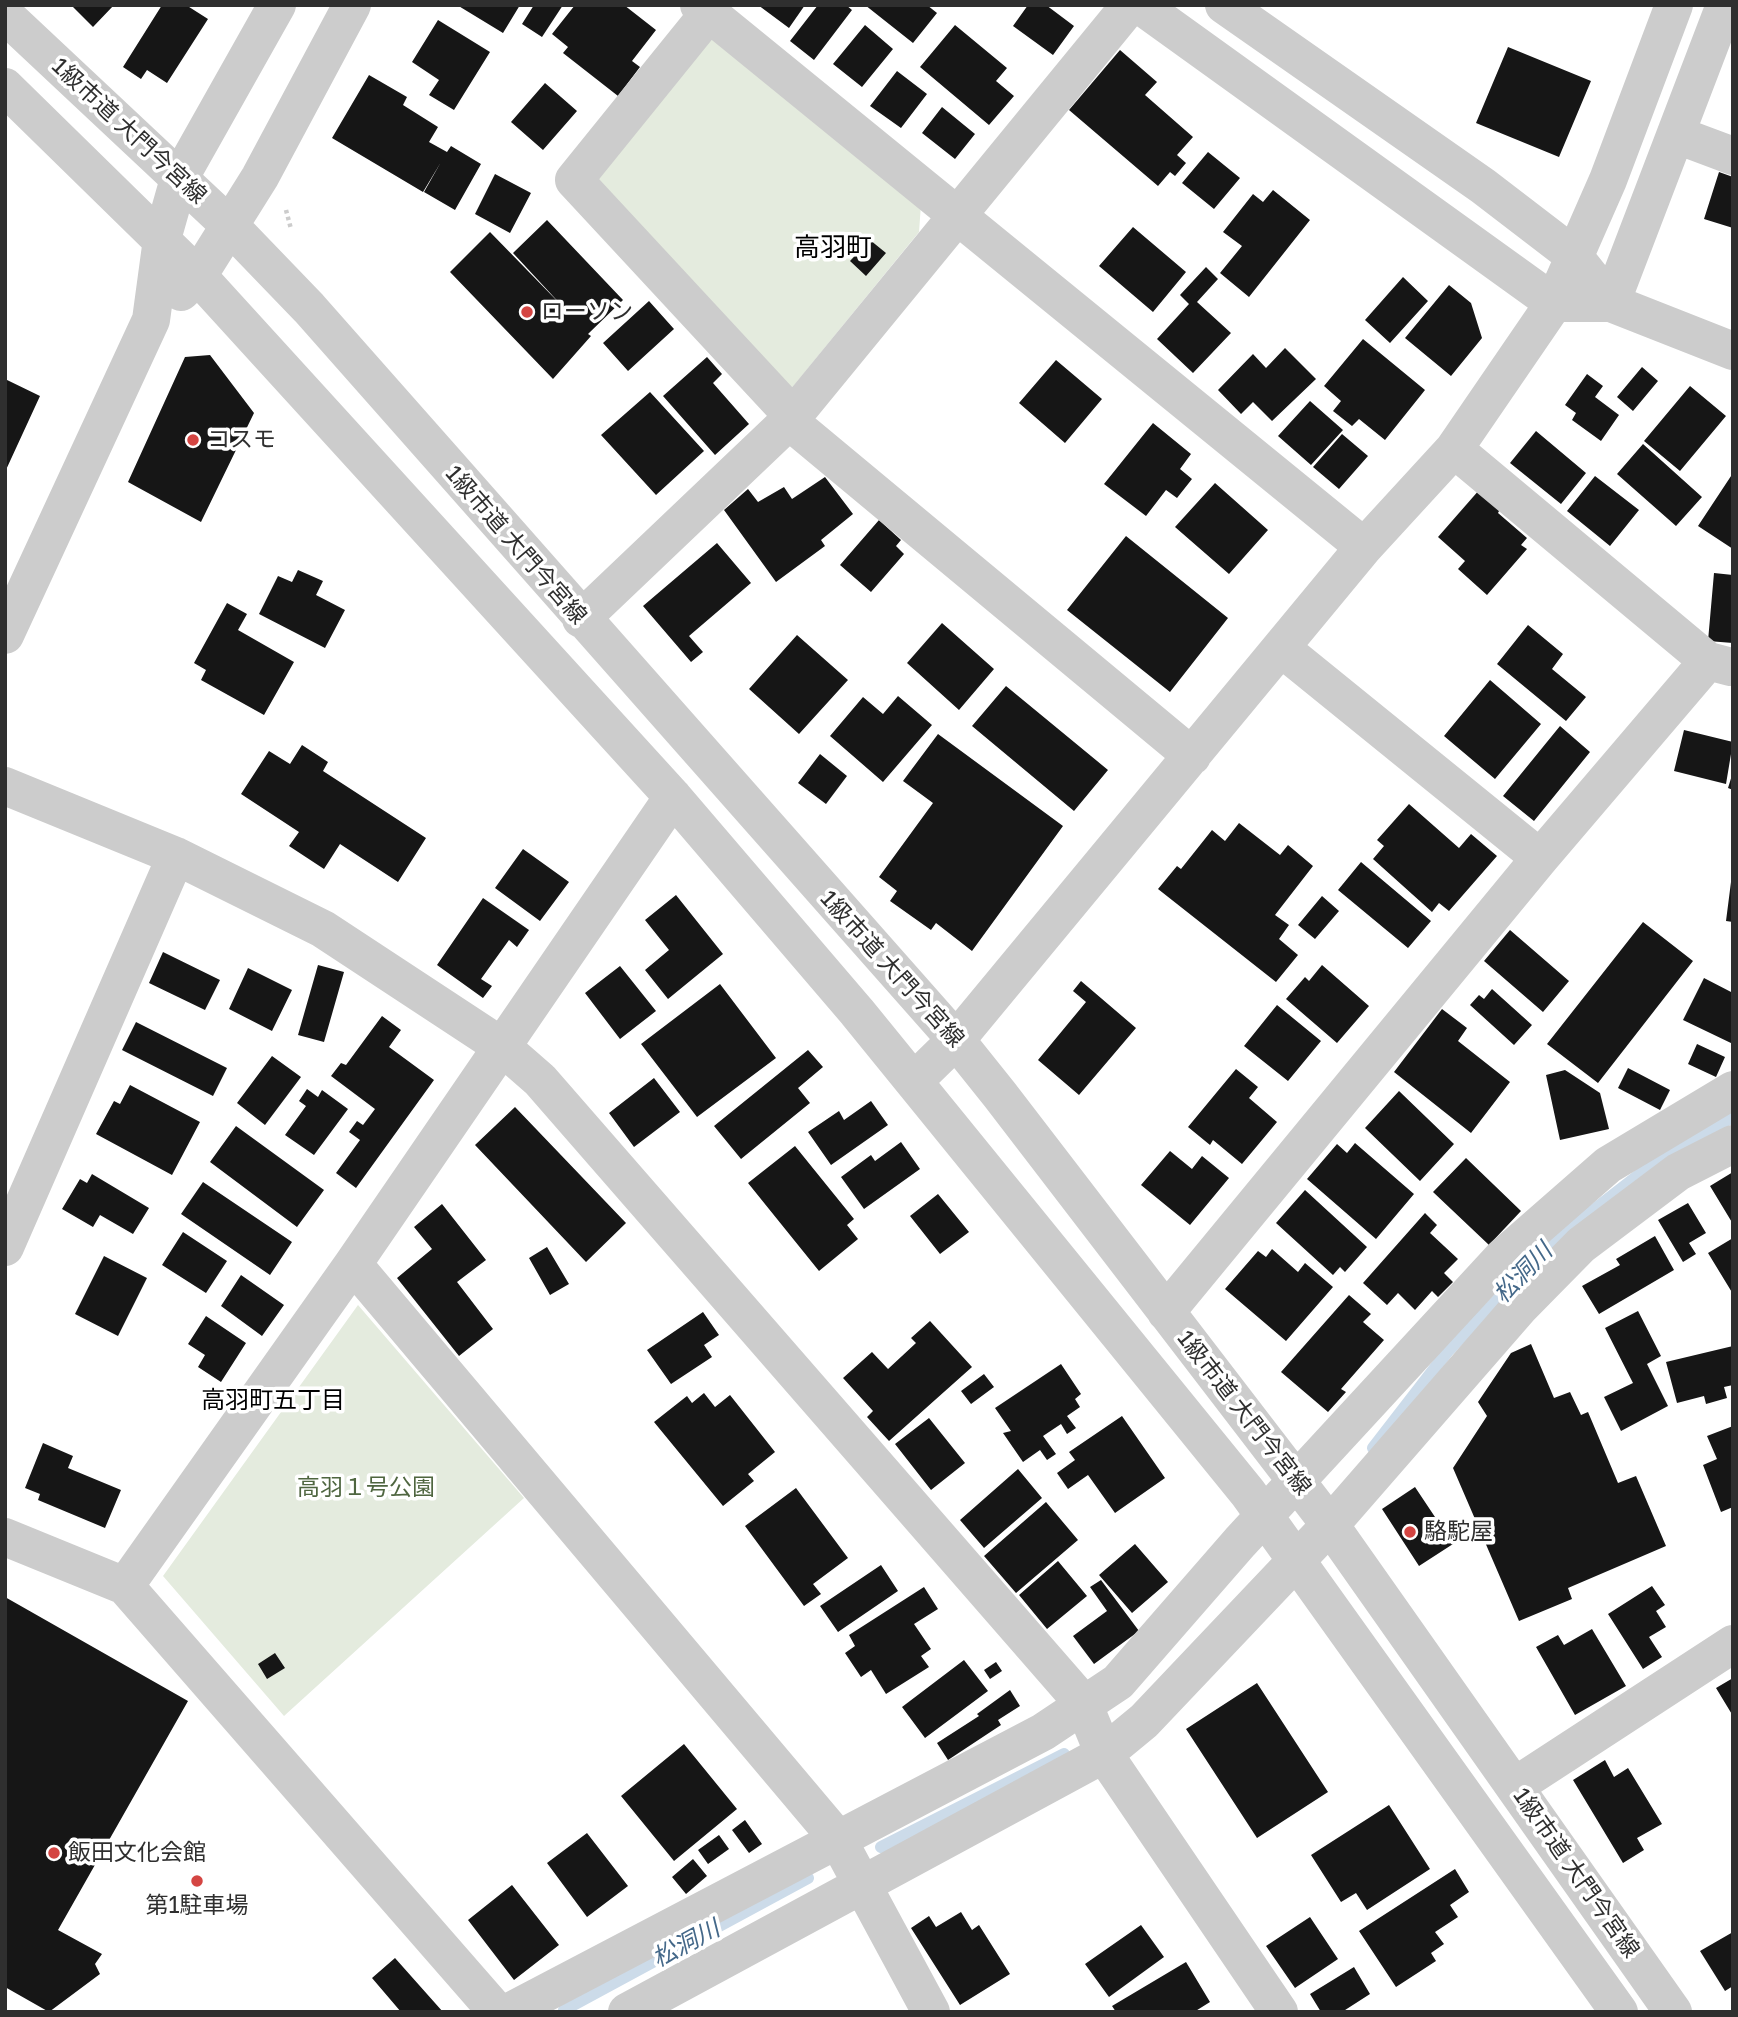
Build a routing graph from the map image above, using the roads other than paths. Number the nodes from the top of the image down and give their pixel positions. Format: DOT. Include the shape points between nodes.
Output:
graph roads {
  1 [pos="277,5"];
  2 [pos="352,5"];
  3 [pos="1130,5"];
  4 [pos="1140,5"];
  5 [pos="1224,5"];
  6 [pos="1674,5"];
  7 [pos="1725,5"];
  8 [pos="704,9"];
  9 [pos="5,15"];
  10 [pos="5,87"];
  11 [pos="1677,135"];
  12 [pos="1733,156"];
  13 [pos="179,179"];
  14 [pos="957,216"];
  15 [pos="230,226"];
  16 [pos="162,239"];
  17 [pos="1573,255"];
  18 [pos="198,276"];
  19 [pos="1553,303"];
  20 [pos="1611,303"];
  21 [pos="151,320"];
  22 [pos="1733,351"];
  23 [pos="791,418"];
  24 [pos="1454,449"];
  25 [pos="1364,547"];
  26 [pos="581,619"];
  27 [pos="5,635"];
  28 [pos="1280,648"];
  29 [pos="1721,664"];
  30 [pos="1192,756"];
  31 [pos="5,786"];
  32 [pos="673,797"];
  33 [pos="176,856"];
  34 [pos="1540,858"];
  35 [pos="956,1040"];
  36 [pos="501,1046"];
  37 [pos="914,1081"];
  38 [pos="1733,1090"];
  39 [pos="1733,1144"];
  40 [pos="5,1247"];
  41 [pos="353,1264"];
  42 [pos="1166,1312"];
  43 [pos="1297,1481"];
  44 [pos="1263,1518"];
  45 [pos="1330,1525"];
  46 [pos="5,1537"];
  47 [pos="1295,1560"];
  48 [pos="125,1586"];
  49 [pos="1733,1644"];
  50 [pos="1083,1703"];
  51 [pos="1104,1754"];
  52 [pos="1515,1786"];
  53 [pos="836,1839"];
  54 [pos="861,1885"];
  55 [pos="533,2007"];
  56 [pos="497,2012"];
  57 [pos="627,2012"];
  58 [pos="931,2012"];
  59 [pos="1279,2012"];
  60 [pos="1619,2012"];
  61 [pos="1673,2012"];
  1 -- 13 [label="street"];
  2 -- 15 [label="street"];
  3 -- 14 [label="street"];
  4 -- 19 [label="street"];
  5 -- 17 [label="street" via="1483,186"];
  6 -- 17 [label="street" via="1608,180"];
  7 -- 11 [label="street"];
  8 -- 14 [label="street"];
  8 -- 23 [label="street" via="574,180"];
  9 -- 13 [label="street, 1級市道 大門今宮線"];
  10 -- 16 [label="street"];
  11 -- 12 [label="street"];
  11 -- 20 [label="street"];
  13 -- 15 [label="street, 1級市道 大門今宮線"];
  13 -- 16 [label="street"];
  14 -- 23 [label="street"];
  14 -- 25 [label="street"];
  15 -- 18 [label="street"];
  15 -- 26 [label="street, 1級市道 大門今宮線" via="309,308"];
  16 -- 18 [label="street"];
  16 -- 21 [label="street"];
  17 -- 19 [label="street"];
  17 -- 20 [label="street"];
  18 -- 21 [label="street"];
  18 -- 32 [label="street"];
  19 -- 20 [label="street"];
  19 -- 24 [label="street"];
  20 -- 22 [label="street"];
  21 -- 27 [label="street"];
  23 -- 26 [label="street"];
  23 -- 30 [label="street"];
  24 -- 25 [label="street"];
  24 -- 29 [label="street"];
  25 -- 28 [label="street"];
  26 -- 35 [label="street, 1級市道 大門今宮線"];
  28 -- 30 [label="street"];
  28 -- 34 [label="street"];
  29 -- 34 [label="street"];
  30 -- 35 [label="street"];
  31 -- 33 [label="street"];
  32 -- 36 [label="street"];
  32 -- 37 [label="street"];
  33 -- 36 [label="street" via="323,929"];
  33 -- 40 [label="street"];
  34 -- 42 [label="street"];
  35 -- 37 [label="street"];
  35 -- 42 [label="street, 1級市道 大門今宮線"];
  36 -- 41 [label="street"];
  36 -- 50 [label="street" via="540,1080"];
  37 -- 44 [label="street" via="1248,1493"];
  38 -- 43 [label="street" via="1608,1165 1504,1256"];
  39 -- 45 [label="street" via="1678,1172 1581,1245 1519,1308"];
  41 -- 48 [label="street"];
  41 -- 53 [label="street"];
  42 -- 43 [label="street, 1級市道 大門今宮線"];
  43 -- 44 [label="street"];
  43 -- 45 [label="street, 1級市道 大門今宮線"];
  44 -- 47 [label="street"];
  44 -- 50 [label="street" via="1118,1682"];
  45 -- 47 [label="street"];
  45 -- 52 [label="street, 1級市道 大門今宮線"];
  46 -- 48 [label="street"];
  47 -- 51 [label="street" via="1144,1721"];
  47 -- 60 [label="street"];
  48 -- 56 [label="street"];
  49 -- 52 [label="street"];
  50 -- 51 [label="street"];
  50 -- 53 [label="street" via="1043,1732"];
  51 -- 54 [label="street"];
  51 -- 59 [label="street"];
  52 -- 61 [label="street, 1級市道 大門今宮線"];
  53 -- 54 [label="street"];
  53 -- 55 [label="street"];
  54 -- 57 [label="street"];
  54 -- 58 [label="street"];
}
